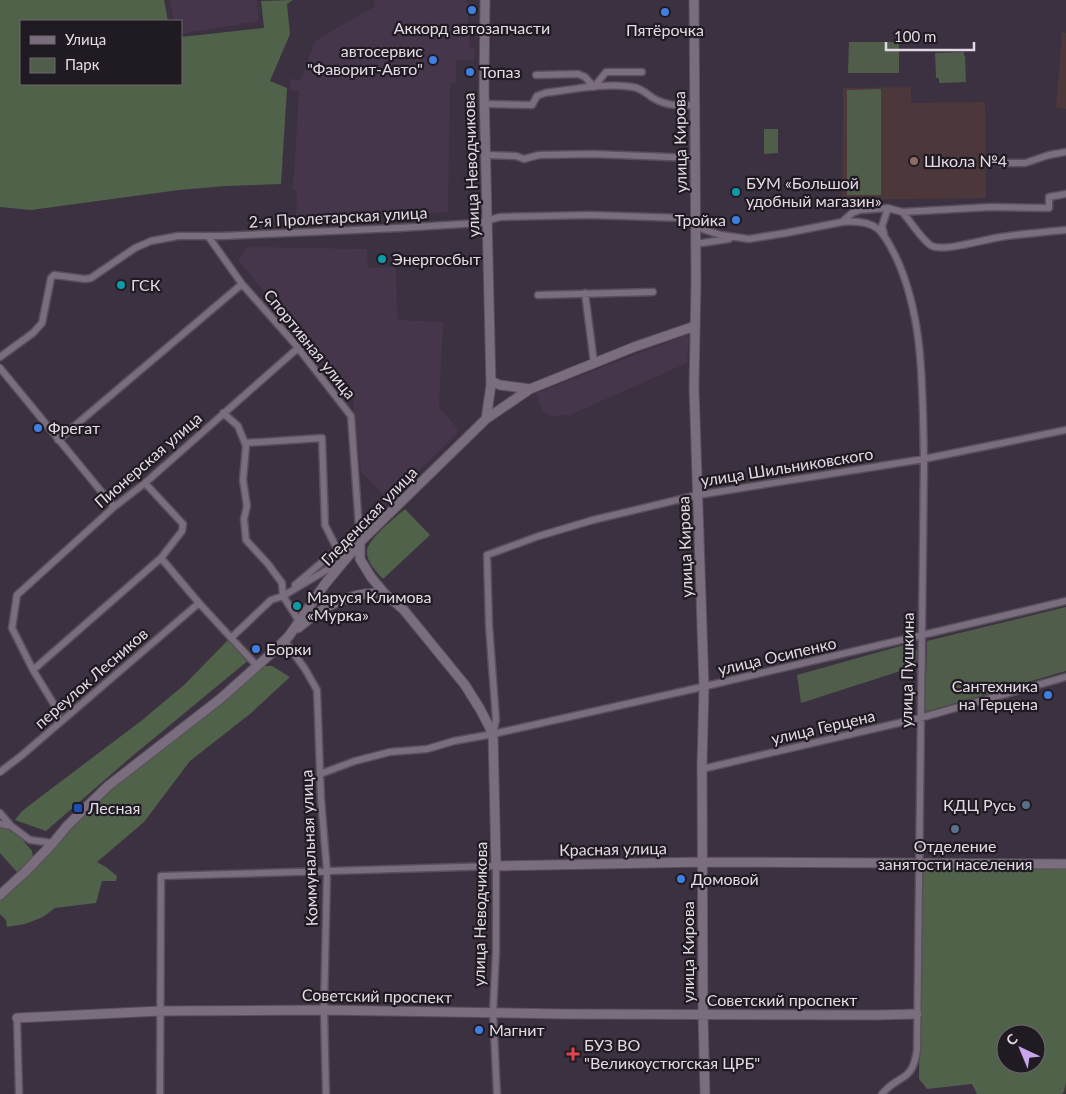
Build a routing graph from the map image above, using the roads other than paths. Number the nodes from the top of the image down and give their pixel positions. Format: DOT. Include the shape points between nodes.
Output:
graph roads {
  1 [pos="485,0"];
  2 [pos="694,0"];
  3 [pos="642,72"];
  4 [pos="536,75"];
  5 [pos="594,87"];
  6 [pos="485,104"];
  7 [pos="694,106"];
  8 [pos="1066,152"];
  9 [pos="486,155"];
  10 [pos="695,158"];
  11 [pos="1000,163"];
  12 [pos="1066,194"];
  13 [pos="888,208"];
  14 [pos="902,212"];
  15 [pos="488,222"];
  16 [pos="842,222"];
  17 [pos="695,224"];
  18 [pos="1066,230"];
  19 [pos="208,236"];
  20 [pos="734,238"];
  21 [pos="884,238"];
  22 [pos="695,244"];
  23 [pos="242,284"];
  24 [pos="653,292"];
  25 [pos="585,293"];
  26 [pos="538,296"];
  27 [pos="695,326"];
  28 [pos="298,348"];
  29 [pos="0,357"];
  30 [pos="594,364"];
  31 [pos="0,368"];
  32 [pos="491,381"];
  33 [pos="530,389"];
  34 [pos="223,413"];
  35 [pos="486,419"];
  36 [pos="1066,430"];
  37 [pos="58,440"];
  38 [pos="245,443"];
  39 [pos="924,459"];
  40 [pos="145,483"];
  41 [pos="698,495"];
  42 [pos="114,507"];
  43 [pos="359,525"];
  44 [pos="360,542"];
  45 [pos="337,550"];
  46 [pos="487,555"];
  47 [pos="162,558"];
  48 [pos="345,559"];
  49 [pos="386,594"];
  50 [pos="283,596"];
  51 [pos="1066,601"];
  52 [pos="199,603"];
  53 [pos="299,621"];
  54 [pos="922,636"];
  55 [pos="231,638"];
  56 [pos="287,638"];
  57 [pos="257,666"];
  58 [pos="33,670"];
  59 [pos="1066,677"];
  60 [pos="704,687"];
  61 [pos="920,718"];
  62 [pos="58,724"];
  63 [pos="493,734"];
  64 [pos="702,769"];
  65 [pos="0,772"];
  66 [pos="320,774"];
  67 [pos="0,813"];
  68 [pos="0,824"];
  69 [pos="10,826"];
  70 [pos="53,844"];
  71 [pos="703,862"];
  72 [pos="918,864"];
  73 [pos="1066,864"];
  74 [pos="496,866"];
  75 [pos="327,872"];
  76 [pos="0,895"];
  77 [pos="324,1010"];
  78 [pos="160,1011"];
  79 [pos="493,1012"];
  80 [pos="703,1014"];
  81 [pos="917,1014"];
  82 [pos="16,1018"];
  83 [pos="19,1094"];
  84 [pos="160,1094"];
  85 [pos="326,1094"];
  86 [pos="496,1094"];
  87 [pos="705,1094"];
  88 [pos="882,1094"];
  1 -- 6 [label="main road, улица Неводчикова"];
  2 -- 7 [label="main road, улица Кирова"];
  3 -- 5 [label="street" via="606,72"];
  4 -- 5 [label="street" via="578,74"];
  5 -- 6 [label="street" via="541,93 532,105"];
  5 -- 7 [label="street" via="634,87 664,104"];
  6 -- 9 [label="main road, улица Неводчикова"];
  7 -- 10 [label="main road, улица Кирова"];
  8 -- 11 [label="street" via="1025,163"];
  9 -- 10 [label="street" via="524,159 593,154"];
  9 -- 15 [label="main road, улица Неводчикова"];
  10 -- 17 [label="main road, улица Кирова"];
  12 -- 14 [label="street, 2-я Пролетарская улица" via="1049,197 1048,208 991,207"];
  13 -- 14 [label="street, 2-я Пролетарская улица"];
  13 -- 16 [label="street, 2-я Пролетарская улица" via="860,210"];
  13 -- 21 [label="street" via="882,226"];
  14 -- 18 [label="street" via="924,240 935,248"];
  15 -- 17 [label="street, 2-я Пролетарская улица" via="500,217 590,214 684,218"];
  15 -- 19 [label="street, 2-я Пролетарская улица"];
  15 -- 32 [label="main road, улица Неводчикова"];
  16 -- 20 [label="street, 2-я Пролетарская улица" via="770,236"];
  16 -- 21 [label="street, улица Пушкина" via="862,221 879,229"];
  17 -- 20 [label="street, 2-я Пролетарская улица"];
  17 -- 22 [label="main road, улица Кирова"];
  19 -- 23 [label="street, Спортивная улица"];
  19 -- 29 [label="street, 2-я Пролетарская улица" via="178,236 151,241 91,278 54,275 42,323"];
  20 -- 22 [label="street, 2-я Пролетарская улица"];
  21 -- 39 [label="street, улица Пушкина" via="906,277 919,338"];
  22 -- 27 [label="main road, улица Кирова"];
  23 -- 28 [label="street, Спортивная улица"];
  23 -- 37 [label="street"];
  24 -- 25 [label="street"];
  25 -- 26 [label="street"];
  25 -- 30 [label="street"];
  27 -- 30 [label="main road, Гледенская улица"];
  27 -- 41 [label="main road, улица Кирова"];
  28 -- 34 [label="street, Пионерская улица"];
  28 -- 43 [label="street, Спортивная улица" via="351,416"];
  30 -- 33 [label="main road, Гледенская улица"];
  31 -- 37 [label="street"];
  32 -- 33 [label="main road"];
  32 -- 35 [label="main road, улица Неводчикова"];
  33 -- 35 [label="main road, Гледенская улица"];
  34 -- 38 [label="street" via="238,426"];
  34 -- 40 [label="street, Пионерская улица"];
  35 -- 44 [label="main road, Гледенская улица"];
  36 -- 39 [label="street, улица Шильниковского"];
  37 -- 42 [label="street"];
  38 -- 45 [label="street" via="322,438 325,525"];
  38 -- 50 [label="street" via="246,540 282,583"];
  39 -- 41 [label="street, улица Шильниковского"];
  39 -- 54 [label="street, улица Пушкина"];
  40 -- 42 [label="street, Пионерская улица"];
  40 -- 47 [label="street" via="183,524 182,531"];
  41 -- 46 [label="street, улица Шильниковского" via="593,520"];
  41 -- 60 [label="main road, улица Кирова"];
  42 -- 58 [label="street, Пионерская улица" via="17,595 12,628"];
  43 -- 44 [label="street, Спортивная улица"];
  43 -- 45 [label="street" via="353,536"];
  44 -- 48 [label="main road, Гледенская улица"];
  44 -- 49 [label="main road, улица Неводчикова" via="364,566"];
  45 -- 48 [label="street"];
  45 -- 50 [label="street"];
  46 -- 63 [label="street, улица Неводчикова" via="496,720"];
  47 -- 52 [label="street"];
  47 -- 58 [label="street"];
  48 -- 50 [label="street"];
  48 -- 53 [label="main road, Гледенская улица"];
  49 -- 56 [label="main road" via="353,596 318,613"];
  49 -- 63 [label="main road, улица Неводчикова" via="465,685"];
  50 -- 53 [label="street"];
  50 -- 55 [label="street" via="271,600"];
  51 -- 54 [label="street, улица Осипенко"];
  52 -- 55 [label="street"];
  52 -- 62 [label="street, переулок Лесников"];
  53 -- 56 [label="main road, Гледенская улица"];
  54 -- 60 [label="street, улица Осипенко"];
  54 -- 61 [label="street, улица Пушкина"];
  55 -- 57 [label="street"];
  56 -- 57 [label="main road, Гледенская улица"];
  56 -- 66 [label="street, Коммунальная улица" via="317,690"];
  57 -- 70 [label="main road, Гледенская улица" via="108,786"];
  58 -- 62 [label="street" via="58,711"];
  59 -- 61 [label="street, улица Герцена"];
  60 -- 63 [label="street, улица Осипенко"];
  60 -- 64 [label="main road, улица Кирова"];
  61 -- 64 [label="street, улица Герцена"];
  61 -- 72 [label="street, улица Пушкина"];
  62 -- 65 [label="street, переулок Лесников"];
  63 -- 66 [label="street, улица Осипенко" via="427,749 390,752"];
  63 -- 74 [label="main road, улица Неводчикова"];
  64 -- 71 [label="main road, улица Кирова"];
  66 -- 75 [label="street, Коммунальная улица"];
  67 -- 69 [label="street"];
  68 -- 69 [label="street"];
  69 -- 70 [label="street" via="30,840"];
  70 -- 76 [label="main road, Гледенская улица"];
  71 -- 72 [label="main road, Красная улица"];
  71 -- 74 [label="main road, Красная улица"];
  71 -- 80 [label="main road, улица Кирова"];
  72 -- 73 [label="main road, Красная улица"];
  72 -- 81 [label="street, улица Пушкина"];
  74 -- 75 [label="street, Красная улица"];
  74 -- 79 [label="street, улица Неводчикова"];
  75 -- 77 [label="street, Коммунальная улица"];
  75 -- 78 [label="street, Красная улица" via="161,876"];
  77 -- 78 [label="main road, Советский проспект"];
  77 -- 79 [label="main road, Советский проспект"];
  77 -- 85 [label="street, Коммунальная улица"];
  78 -- 82 [label="main road, Советский проспект"];
  78 -- 84 [label="street"];
  79 -- 80 [label="main road, Советский проспект"];
  79 -- 86 [label="street, улица Неводчикова"];
  80 -- 81 [label="main road, Советский проспект"];
  80 -- 87 [label="main road, улица Кирова"];
  81 -- 88 [label="street, улица Пушкина" via="915,1065"];
  82 -- 83 [label="street"];
}
